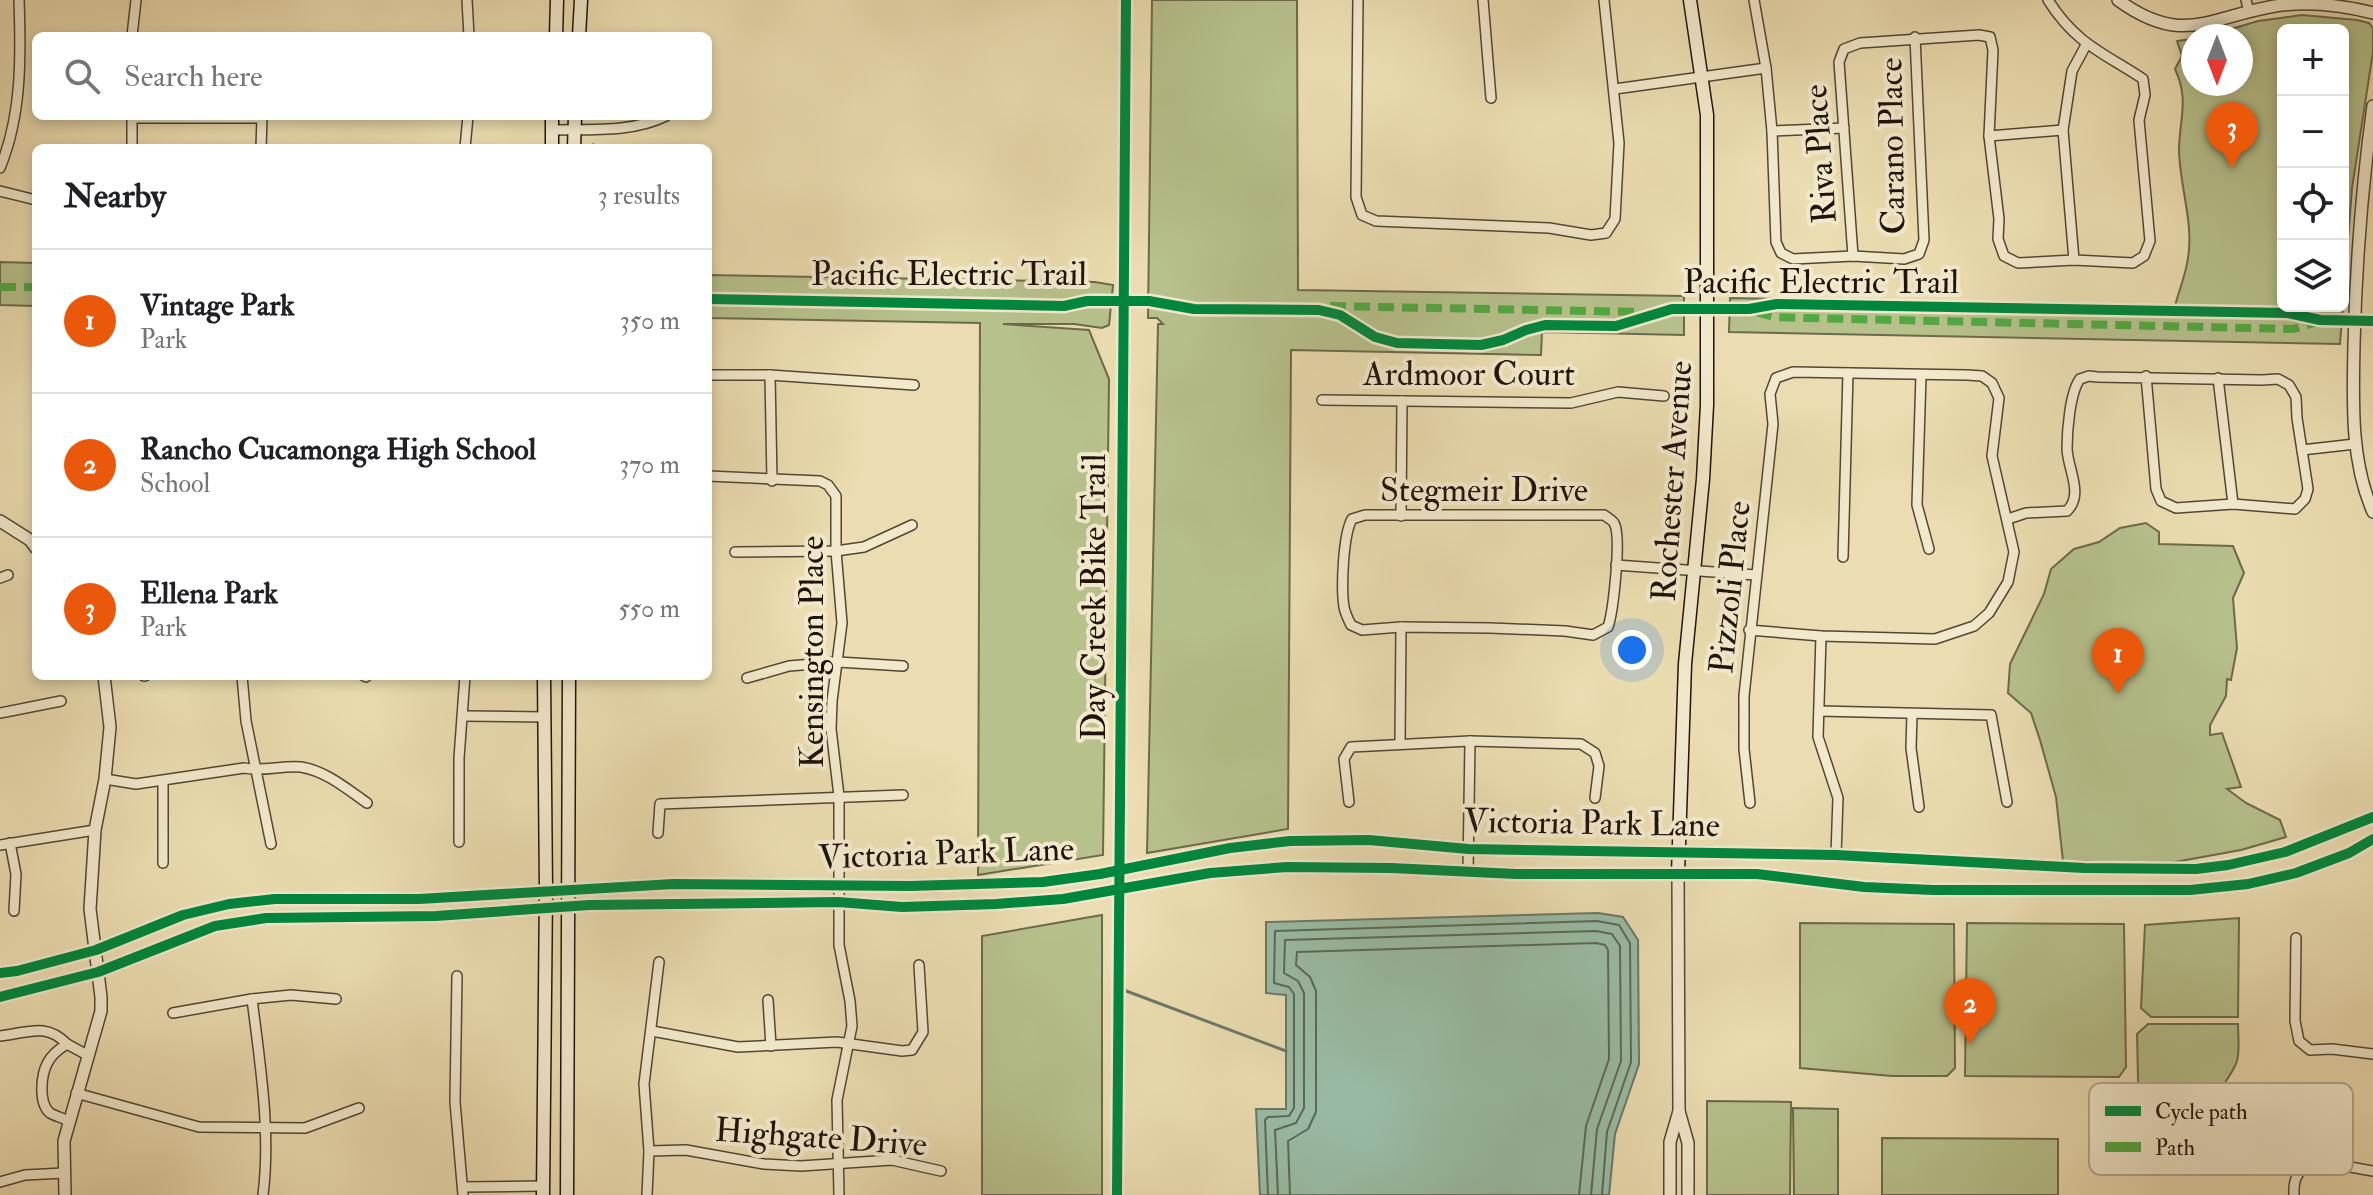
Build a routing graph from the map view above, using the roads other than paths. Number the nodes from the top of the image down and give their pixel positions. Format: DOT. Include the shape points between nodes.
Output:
graph roads {
  1 [pos="19,0"];
  2 [pos="136,0"];
  3 [pos="467,0"];
  4 [pos="557,0"];
  5 [pos="581,0"];
  6 [pos="1358,0"];
  7 [pos="1483,0"];
  8 [pos="1604,0"];
  9 [pos="1690,0"];
  10 [pos="1754,0"];
  11 [pos="2048,0"];
  12 [pos="2118,0"];
  13 [pos="2248,6"];
  14 [pos="2373,13"];
  15 [pos="132,32"];
  16 [pos="469,32"];
  17 [pos="556,32"];
  18 [pos="579,32"];
  19 [pos="1915,37"];
  20 [pos="2086,45"];
  21 [pos="1766,68"];
  22 [pos="1703,78"];
  23 [pos="1615,89"];
  24 [pos="1491,98"];
  25 [pos="2373,106"];
  26 [pos="132,120"];
  27 [pos="262,120"];
  28 [pos="468,120"];
  29 [pos="552,120"];
  30 [pos="656,120"];
  31 [pos="575,123"];
  32 [pos="1844,128"];
  33 [pos="552,130"];
  34 [pos="2063,130"];
  35 [pos="1772,131"];
  36 [pos="1989,136"];
  37 [pos="132,144"];
  38 [pos="261,144"];
  39 [pos="465,144"];
  40 [pos="552,144"];
  41 [pos="574,144"];
  42 [pos="0,168"];
  43 [pos="0,191"];
  44 [pos="32,199"];
  45 [pos="1853,256"];
  46 [pos="2074,260"];
  47 [pos="1848,373"];
  48 [pos="712,375"];
  49 [pos="770,375"];
  50 [pos="1921,375"];
  51 [pos="2146,376"];
  52 [pos="2218,378"];
  53 [pos="914,385"];
  54 [pos="1664,396"];
  55 [pos="1322,400"];
  56 [pos="1402,401"];
  57 [pos="2355,444"];
  58 [pos="2302,450"];
  59 [pos="712,476"];
  60 [pos="772,481"];
  61 [pos="2233,504"];
  62 [pos="2373,512"];
  63 [pos="1401,516"];
  64 [pos="2008,519"];
  65 [pos="0,521"];
  66 [pos="912,525"];
  67 [pos="32,539"];
  68 [pos="1929,549"];
  69 [pos="836,551"];
  70 [pos="735,552"];
  71 [pos="1843,557"];
  72 [pos="1616,565"];
  73 [pos="1695,570"];
  74 [pos="1756,575"];
  75 [pos="1401,627"];
  76 [pos="1749,630"];
  77 [pos="1821,636"];
  78 [pos="838,662"];
  79 [pos="903,666"];
  80 [pos="747,678"];
  81 [pos="104,680"];
  82 [pos="242,680"];
  83 [pos="465,680"];
  84 [pos="544,680"];
  85 [pos="569,680"];
  86 [pos="61,701"];
  87 [pos="1819,711"];
  88 [pos="0,713"];
  89 [pos="1912,714"];
  90 [pos="464,716"];
  91 [pos="544,717"];
  92 [pos="1470,741"];
  93 [pos="1400,743"];
  94 [pos="256,770"];
  95 [pos="105,779"];
  96 [pos="163,781"];
  97 [pos="903,795"];
  98 [pos="839,796"];
  99 [pos="1595,798"];
  100 [pos="1349,802"];
  101 [pos="2007,802"];
  102 [pos="367,803"];
  103 [pos="1750,803"];
  104 [pos="1919,807"];
  105 [pos="2373,817"];
  106 [pos="95,830"];
  107 [pos="658,833"];
  108 [pos="2373,839"];
  109 [pos="459,842"];
  110 [pos="5,844"];
  111 [pos="271,844"];
  112 [pos="1468,849"];
  113 [pos="1679,853"];
  114 [pos="1836,855"];
  115 [pos="163,863"];
  116 [pos="1468,872"];
  117 [pos="1678,874"];
  118 [pos="839,885"];
  119 [pos="569,890"];
  120 [pos="546,891"];
  121 [pos="838,902"];
  122 [pos="569,906"];
  123 [pos="545,908"];
  124 [pos="14,911"];
  125 [pos="2296,938"];
  126 [pos="96,950"];
  127 [pos="659,962"];
  128 [pos="919,965"];
  129 [pos="98,972"];
  130 [pos="0,973"];
  131 [pos="457,976"];
  132 [pos="0,997"];
  133 [pos="252,999"];
  134 [pos="336,999"];
  135 [pos="768,1000"];
  136 [pos="173,1013"];
  137 [pos="652,1031"];
  138 [pos="0,1036"];
  139 [pos="849,1043"];
  140 [pos="67,1044"];
  141 [pos="771,1046"];
  142 [pos="2373,1054"];
  143 [pos="89,1056"];
  144 [pos="76,1093"];
  145 [pos="359,1108"];
  146 [pos="1679,1111"];
  147 [pos="68,1121"];
  148 [pos="266,1129"];
  149 [pos="649,1151"];
  150 [pos="840,1163"];
  151 [pos="2353,1167"];
  152 [pos="941,1171"];
  153 [pos="2373,1171"];
  154 [pos="64,1173"];
  155 [pos="2296,1175"];
  156 [pos="0,1182"];
  157 [pos="463,1191"];
  158 [pos="543,1191"];
  159 [pos="65,1195"];
  160 [pos="263,1195"];
  161 [pos="567,1195"];
  162 [pos="647,1195"];
  163 [pos="839,1195"];
  164 [pos="1670,1195"];
  165 [pos="1688,1195"];
  166 [pos="2294,1195"];
  1 -- 42 [label="street" via="17,106"];
  2 -- 15 [label="street"];
  3 -- 16 [label="street"];
  4 -- 17 [label="main road"];
  5 -- 18 [label="main road"];
  6 -- 23 [label="street" via="1356,197 1362,215 1376,221 1606,233 1615,219 1618,197"];
  7 -- 24 [label="street"];
  8 -- 23 [label="street"];
  9 -- 22 [label="main road, Rochester Avenue"];
  10 -- 21 [label="street"];
  11 -- 20 [label="street" via="2063,24"];
  12 -- 13 [label="street" via="2139,15 2169,25 2201,26"];
  13 -- 14 [label="street" via="2329,4"];
  19 -- 32 [label="street, Riva Place" via="1844,49 1839,62"];
  19 -- 36 [label="street" via="1990,37"];
  19 -- 45 [label="street, Carano Place" via="1924,240 1919,254 1904,259"];
  20 -- 34 [label="street" via="2072,71"];
  20 -- 46 [label="street" via="2143,79 2139,120 2150,241 2144,256 2133,263"];
  21 -- 22 [label="street"];
  21 -- 35 [label="street"];
  22 -- 23 [label="street"];
  22 -- 73 [label="main road, Rochester Avenue" via="1709,163 1707,405"];
  25 -- 57 [label="street" via="2356,264"];
  26 -- 37 [label="street"];
  27 -- 38 [label="street"];
  28 -- 39 [label="street"];
  29 -- 33 [label="main road"];
  30 -- 31 [label="street" via="624,128"];
  31 -- 33 [label="street"];
  31 -- 41 [label="main road"];
  32 -- 35 [label="street"];
  32 -- 45 [label="street, Riva Place"];
  33 -- 40 [label="main road"];
  34 -- 36 [label="street"];
  34 -- 46 [label="street"];
  35 -- 45 [label="street" via="1776,242 1781,253 1793,259"];
  36 -- 46 [label="street" via="2004,256 2018,263"];
  43 -- 44 [label="street"];
  47 -- 50 [label="street"];
  47 -- 71 [label="street"];
  47 -- 74 [label="street, Pizzoli Place" via="1793,372 1776,378 1770,394 1773,424"];
  48 -- 49 [label="street"];
  49 -- 53 [label="street"];
  49 -- 60 [label="street"];
  50 -- 64 [label="street" via="1982,376 1992,383 1999,398 1992,456"];
  50 -- 68 [label="street" via="1917,505"];
  51 -- 52 [label="street"];
  51 -- 61 [label="street" via="2161,501 2176,508"];
  51 -- 64 [label="street" via="2080,379 2067,449 2073,504 2067,511"];
  52 -- 58 [label="street" via="2278,379 2289,385 2296,397"];
  52 -- 61 [label="street"];
  54 -- 56 [label="street, Ardmoor Court" via="1618,392 1571,403"];
  55 -- 56 [label="street, Ardmoor Court"];
  56 -- 63 [label="street"];
  57 -- 58 [label="street"];
  57 -- 62 [label="street"];
  58 -- 61 [label="street" via="2308,489 2295,509"];
  59 -- 60 [label="street"];
  60 -- 69 [label="street, Kensington Place" via="820,481 832,490"];
  63 -- 72 [label="street, Stegmeir Drive" via="1604,515 1614,522 1619,540"];
  63 -- 75 [label="street, Stegmeir Drive" via="1352,519 1346,529 1344,609 1351,625 1362,630"];
  64 -- 77 [label="street" via="2014,552 2008,582 2000,599 1974,626 1935,639"];
  65 -- 67 [label="street"];
  66 -- 69 [label="street" via="864,547"];
  69 -- 70 [label="street"];
  69 -- 78 [label="street, Kensington Place" via="842,623"];
  72 -- 73 [label="street"];
  72 -- 75 [label="street" via="1613,612 1608,627 1593,635"];
  73 -- 74 [label="street"];
  73 -- 113 [label="main road, Rochester Avenue" via="1684,678"];
  74 -- 76 [label="street, Pizzoli Place"];
  75 -- 93 [label="street"];
  76 -- 77 [label="street"];
  76 -- 103 [label="street, Pizzoli Place" via="1744,749"];
  77 -- 87 [label="street"];
  78 -- 79 [label="street"];
  78 -- 80 [label="street" via="789,666"];
  78 -- 98 [label="street, Kensington Place" via="831,729"];
  81 -- 95 [label="street" via="110,727"];
  82 -- 94 [label="street"];
  83 -- 90 [label="street"];
  84 -- 91 [label="main road"];
  85 -- 119 [label="main road"];
  86 -- 88 [label="street"];
  87 -- 89 [label="street"];
  87 -- 114 [label="street" via="1818,737 1838,798"];
  89 -- 101 [label="street" via="1991,715"];
  89 -- 104 [label="street"];
  90 -- 91 [label="street"];
  90 -- 109 [label="street"];
  91 -- 120 [label="main road"];
  92 -- 93 [label="street"];
  92 -- 99 [label="street" via="1581,744 1595,753 1599,766"];
  92 -- 112 [label="street"];
  93 -- 100 [label="street" via="1351,747 1344,759"];
  94 -- 96 [label="street"];
  94 -- 102 [label="street" via="300,767 329,776"];
  94 -- 111 [label="street"];
  95 -- 96 [label="street"];
  95 -- 106 [label="street"];
  96 -- 115 [label="street"];
  97 -- 98 [label="street"];
  98 -- 107 [label="street" via="660,804"];
  98 -- 118 [label="street, Kensington Place"];
  105 -- 114 [label="street, Victoria Park Lane" via="2285,852 2196,869"];
  106 -- 110 [label="street"];
  106 -- 126 [label="street" via="90,909"];
  108 -- 117 [label="street, Victoria Park Lane" via="2296,873 2190,890 1901,889 1757,874"];
  110 -- 124 [label="street" via="16,874"];
  112 -- 113 [label="street, Victoria Park Lane"];
  112 -- 116 [label="street"];
  112 -- 118 [label="street, Victoria Park Lane" via="1369,840 1290,841 1043,882"];
  113 -- 114 [label="street, Victoria Park Lane"];
  113 -- 117 [label="main road, Rochester Avenue"];
  116 -- 117 [label="street, Victoria Park Lane"];
  116 -- 121 [label="street, Victoria Park Lane" via="1262,868 1011,904 902,907"];
  117 -- 146 [label="street, Rochester Avenue"];
  118 -- 119 [label="street, Victoria Park Lane" via="673,884"];
  118 -- 121 [label="street, Kensington Place"];
  119 -- 120 [label="street, Victoria Park Lane"];
  119 -- 122 [label="main road"];
  120 -- 123 [label="main road"];
  120 -- 126 [label="street, Victoria Park Lane" via="229,904 183,915"];
  121 -- 122 [label="street, Victoria Park Lane"];
  121 -- 139 [label="street, Kensington Place" via="840,962 852,1013"];
  122 -- 123 [label="street, Victoria Park Lane"];
  122 -- 161 [label="main road"];
  123 -- 129 [label="street, Victoria Park Lane" via="246,920 215,926"];
  123 -- 158 [label="main road"];
  125 -- 142 [label="street" via="2299,1041 2310,1050"];
  126 -- 129 [label="street"];
  126 -- 130 [label="street, Victoria Park Lane"];
  127 -- 137 [label="street"];
  128 -- 139 [label="street" via="923,1032 912,1050"];
  129 -- 132 [label="street, Victoria Park Lane"];
  129 -- 143 [label="street" via="101,1011"];
  131 -- 157 [label="street" via="455,1102"];
  133 -- 134 [label="street"];
  133 -- 136 [label="street"];
  133 -- 148 [label="street"];
  135 -- 141 [label="street"];
  137 -- 141 [label="street" via="738,1047"];
  137 -- 149 [label="street" via="644,1084"];
  138 -- 140 [label="street" via="47,1029"];
  139 -- 141 [label="street"];
  139 -- 150 [label="street, Kensington Place" via="837,1100"];
  140 -- 143 [label="street"];
  140 -- 147 [label="street" via="46,1065 43,1096 51,1114"];
  143 -- 144 [label="street"];
  144 -- 147 [label="street"];
  144 -- 148 [label="street" via="199,1127"];
  145 -- 148 [label="street" via="305,1128"];
  146 -- 164 [label="street, Rochester Avenue" via="1670,1142"];
  146 -- 165 [label="street, Rochester Avenue" via="1688,1143"];
  147 -- 154 [label="street"];
  148 -- 160 [label="street"];
  149 -- 150 [label="street, Highgate Drive" via="686,1150 764,1164"];
  149 -- 162 [label="street"];
  150 -- 152 [label="street, Highgate Drive" via="892,1160"];
  150 -- 163 [label="street, Kensington Place"];
  151 -- 153 [label="street"];
  154 -- 156 [label="street"];
  154 -- 159 [label="street"];
  155 -- 166 [label="street"];
  157 -- 158 [label="street"];
}
